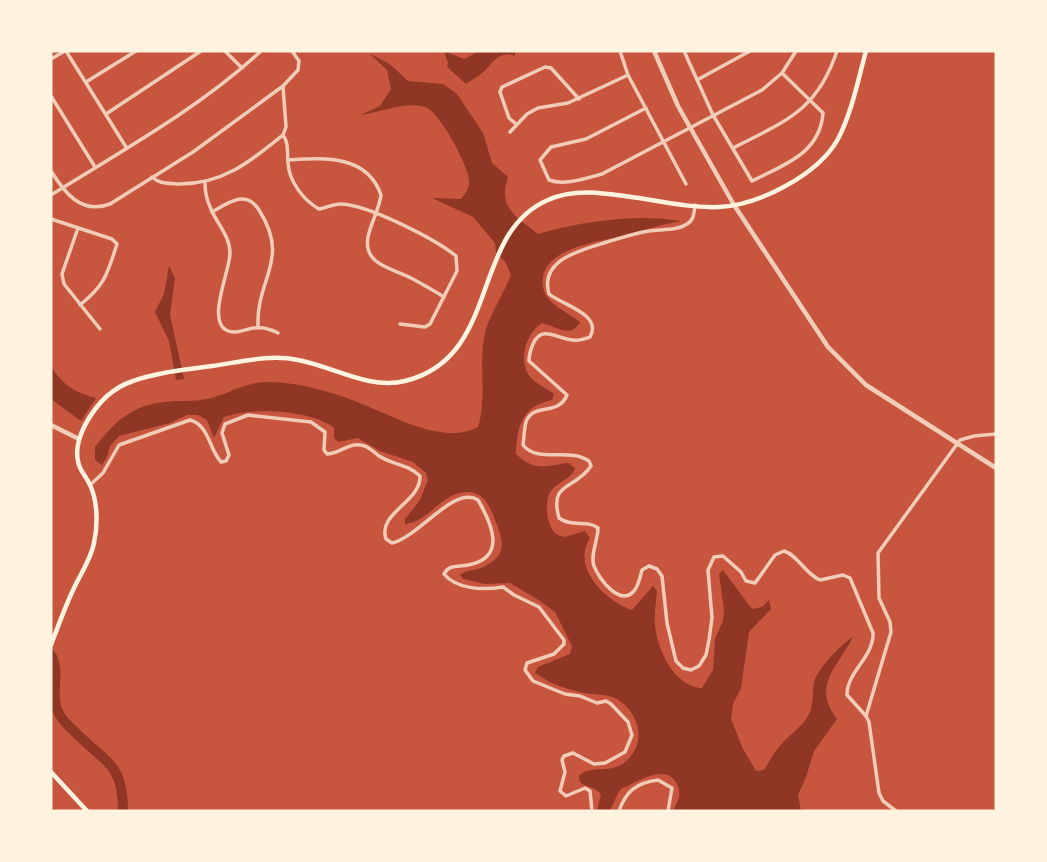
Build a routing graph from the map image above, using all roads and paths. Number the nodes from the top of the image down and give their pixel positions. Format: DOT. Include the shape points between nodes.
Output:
graph roads {
  1 [pos="66,51"];
  2 [pos="136,51"];
  3 [pos="201,51"];
  4 [pos="225,51"];
  5 [pos="261,51"];
  6 [pos="292,51"];
  7 [pos="620,51"];
  8 [pos="654,51"];
  9 [pos="684,51"];
  10 [pos="750,51"];
  11 [pos="796,51"];
  12 [pos="837,51"];
  13 [pos="866,51"];
  14 [pos="51,59"];
  15 [pos="242,68"];
  16 [pos="782,74"];
  17 [pos="628,75"];
  18 [pos="697,80"];
  19 [pos="86,82"];
  20 [pos="282,86"];
  21 [pos="51,96"];
  22 [pos="579,99"];
  23 [pos="811,100"];
  24 [pos="646,108"];
  25 [pos="106,114"];
  26 [pos="713,115"];
  27 [pos="516,124"];
  28 [pos="690,128"];
  29 [pos="510,132"];
  30 [pos="283,135"];
  31 [pos="664,141"];
  32 [pos="127,148"];
  33 [pos="732,148"];
  34 [pos="288,160"];
  35 [pos="94,167"];
  36 [pos="51,171"];
  37 [pos="152,177"];
  38 [pos="205,183"];
  39 [pos="686,184"];
  40 [pos="61,188"];
  41 [pos="51,195"];
  42 [pos="695,205"];
  43 [pos="734,205"];
  44 [pos="212,212"];
  45 [pos="376,214"];
  46 [pos="51,219"];
  47 [pos="78,228"];
  48 [pos="444,297"];
  49 [pos="80,305"];
  50 [pos="400,324"];
  51 [pos="258,326"];
  52 [pos="100,329"];
  53 [pos="278,333"];
  54 [pos="51,425"];
  55 [pos="996,434"];
  56 [pos="79,439"];
  57 [pos="956,445"];
  58 [pos="996,468"];
  59 [pos="90,485"];
  60 [pos="51,645"];
  61 [pos="866,716"];
  62 [pos="51,772"];
  63 [pos="87,811"];
  64 [pos="592,811"];
  65 [pos="618,811"];
  66 [pos="668,811"];
  67 [pos="897,811"];
  1 -- 14 [label="street"];
  1 -- 19 [label="street"];
  2 -- 19 [label="street"];
  3 -- 25 [label="street"];
  4 -- 15 [label="street"];
  5 -- 15 [label="street"];
  6 -- 20 [label="street" via="299,61 298,70"];
  7 -- 17 [label="street"];
  8 -- 28 [label="street"];
  9 -- 18 [label="street"];
  10 -- 18 [label="street"];
  11 -- 16 [label="street"];
  12 -- 23 [label="street" via="821,89"];
  13 -- 43 [label="main road" via="848,116 828,152 794,181"];
  15 -- 32 [label="street"];
  16 -- 23 [label="street"];
  16 -- 26 [label="street" via="762,90"];
  17 -- 22 [label="street"];
  17 -- 24 [label="street"];
  18 -- 26 [label="street"];
  19 -- 25 [label="street"];
  20 -- 30 [label="street"];
  20 -- 37 [label="street"];
  21 -- 35 [label="street"];
  22 -- 27 [label="street" via="538,107"];
  22 -- 27 [label="street" via="545,67 502,87 509,118"];
  23 -- 33 [label="street" via="789,119"];
  23 -- 33 [label="street" via="823,118 802,156 752,181"];
  24 -- 31 [label="street"];
  24 -- 31 [label="street" via="586,139 551,147 540,160 549,180 602,174"];
  25 -- 32 [label="street"];
  26 -- 28 [label="street"];
  26 -- 33 [label="street"];
  27 -- 29 [label="street"];
  28 -- 31 [label="street"];
  28 -- 43 [label="street"];
  30 -- 34 [label="street"];
  30 -- 38 [label="street" via="232,172"];
  31 -- 39 [label="street"];
  32 -- 35 [label="street"];
  34 -- 45 [label="street" via="293,181 312,205 319,209 341,204"];
  34 -- 45 [label="street" via="321,158 361,168 381,195"];
  35 -- 40 [label="street"];
  36 -- 40 [label="street"];
  37 -- 38 [label="street" via="159,183"];
  37 -- 40 [label="street" via="103,207 71,199"];
  38 -- 44 [label="street"];
  40 -- 41 [label="street"];
  42 -- 43 [label="main road"];
  42 -- 56 [label="main road" via="597,192 571,193 537,206 511,231 496,258 461,344 418,378 383,382 313,363 272,358 164,374 131,382 106,397"];
  42 -- 61 [label="street" via="694,215 683,227 646,231 580,250 550,272 549,294 582,313 594,331 580,340 547,333 535,339 529,361 567,395 557,407 531,414 523,445 534,454 575,454 589,461 587,472 556,496 559,518 572,525 598,528 594,566 615,593 631,594 642,570 649,566 657,569 676,661 683,667 699,666 706,655 712,618 708,570 715,557 723,556 751,584 775,555 784,551 814,578 850,578 873,633 871,649 847,690 851,702"];
  43 -- 57 [label="street" via="816,331 847,369"];
  44 -- 51 [label="street" via="225,233 230,255 218,319 227,331 235,333"];
  44 -- 51 [label="street" via="232,201 249,200 271,230 274,254"];
  45 -- 48 [label="street" via="369,235 371,256"];
  45 -- 48 [label="street" via="456,256 457,271"];
  46 -- 47 [label="street"];
  47 -- 49 [label="street" via="62,274"];
  47 -- 49 [label="street" via="117,244 104,281"];
  48 -- 50 [label="street" via="430,324"];
  49 -- 52 [label="street"];
  51 -- 53 [label="street"];
  54 -- 56 [label="street"];
  55 -- 57 [label="street" via="964,438"];
  56 -- 59 [label="main road" via="78,462"];
  57 -- 58 [label="street"];
  57 -- 61 [label="street" via="878,553 879,598 891,632"];
  59 -- 60 [label="main road" via="96,504 94,546"];
  59 -- 64 [label="street" via="103,473 118,445 190,420 204,430 215,456 226,461 225,424 248,415 311,422 325,432 327,454 362,445 412,469 420,477 417,490 383,531 392,543 409,537 456,499 473,496 495,543 486,558 451,566 444,574 480,589 503,587 540,607 564,644 560,651 527,663 528,675 565,695 606,701 628,722 632,735 625,752 605,763 594,764 573,753 562,760 565,772 560,791 566,796 585,788 590,791"];
  61 -- 67 [label="street" via="879,793"];
  62 -- 63 [label="main road"];
  65 -- 66 [label="street" via="627,792 659,780 672,788"];
}
